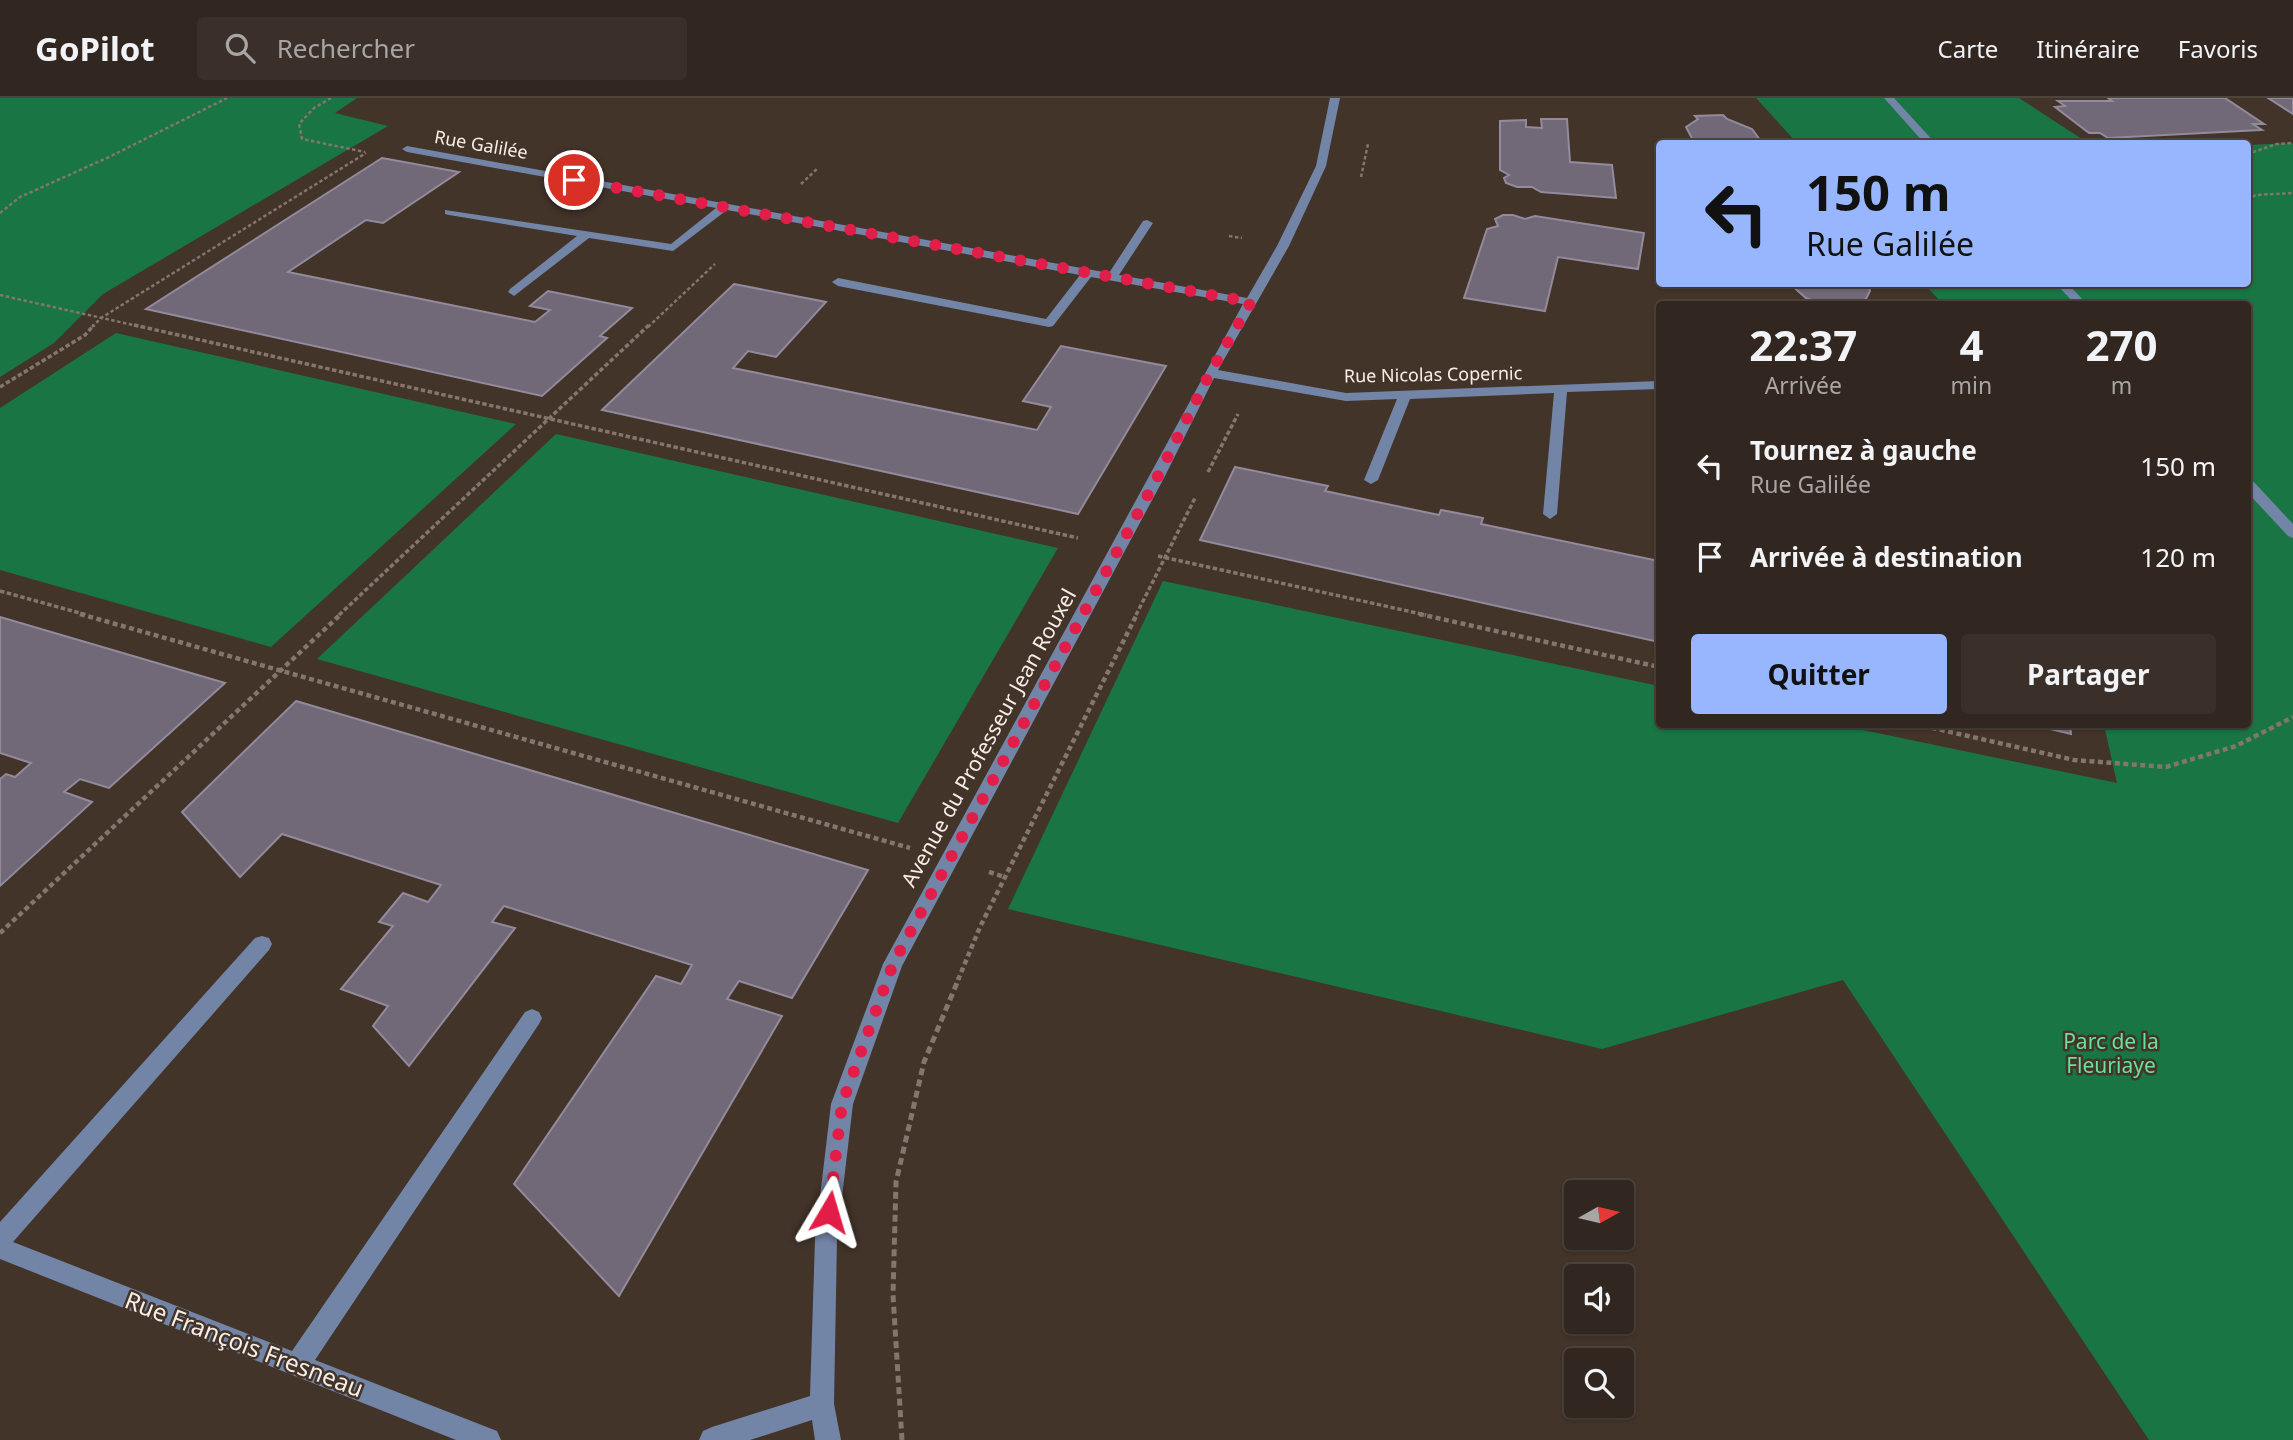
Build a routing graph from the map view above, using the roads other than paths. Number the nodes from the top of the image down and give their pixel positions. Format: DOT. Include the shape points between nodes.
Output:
graph roads {
  1 [pos="1335,98"];
  2 [pos="1889,98"];
  3 [pos="1927,140"];
  4 [pos="407,149"];
  5 [pos="724,207"];
  6 [pos="449,212"];
  7 [pos="1147,223"];
  8 [pos="585,235"];
  9 [pos="1088,271"];
  10 [pos="1113,275"];
  11 [pos="838,282"];
  12 [pos="2065,287"];
  13 [pos="514,292"];
  14 [pos="2078,301"];
  15 [pos="1251,302"];
  16 [pos="1210,373"];
  17 [pos="1656,385"];
  18 [pos="1561,389"];
  19 [pos="1404,397"];
  20 [pos="1371,480"];
  21 [pos="2251,487"];
  22 [pos="1550,514"];
  23 [pos="2293,533"];
  24 [pos="262,944"];
  25 [pos="532,1018"];
  26 [pos="0,1239"];
  27 [pos="0,1248"];
  28 [pos="296,1366"];
  29 [pos="822,1404"];
  30 [pos="488,1440"];
  31 [pos="712,1440"];
  32 [pos="828,1440"];
  1 -- 15 [label="street, Avenue du Professeur Jean Rouxel" via="1321,166"];
  2 -- 3 [label="street"];
  4 -- 5 [label="street, Rue Galilée"];
  5 -- 8 [label="street" via="673,248"];
  5 -- 9 [label="street, Rue Galilée"];
  6 -- 8 [label="street"];
  7 -- 10 [label="street"];
  8 -- 13 [label="street"];
  9 -- 10 [label="street, Rue Galilée"];
  9 -- 11 [label="street" via="1049,323"];
  10 -- 15 [label="street, Rue Galilée"];
  12 -- 14 [label="street"];
  15 -- 16 [label="street, Avenue du Professeur Jean Rouxel"];
  16 -- 19 [label="street, Rue Nicolas Copernic" via="1346,397"];
  16 -- 29 [label="street, Avenue du Professeur Jean Rouxel" via="893,964 842,1104 826,1239"];
  17 -- 18 [label="street, Rue Nicolas Copernic"];
  18 -- 19 [label="street, Rue Nicolas Copernic"];
  18 -- 22 [label="street"];
  19 -- 20 [label="street"];
  21 -- 23 [label="street"];
  24 -- 26 [label="street"];
  25 -- 28 [label="street"];
  27 -- 28 [label="street, Rue François Fresneau"];
  28 -- 30 [label="street, Rue François Fresneau"];
  29 -- 31 [label="street"];
  29 -- 32 [label="street, Avenue du Professeur Jean Rouxel"];
}
